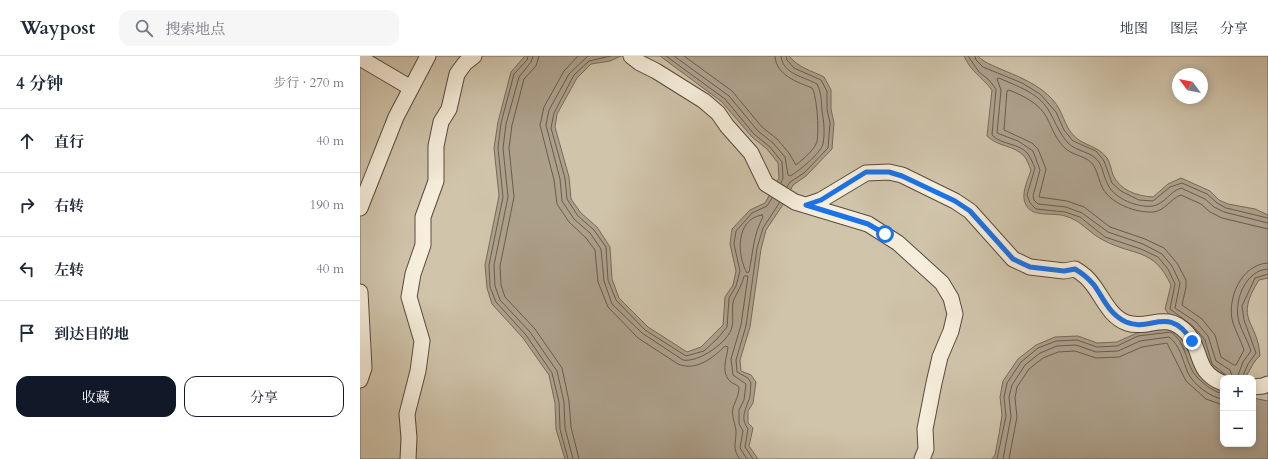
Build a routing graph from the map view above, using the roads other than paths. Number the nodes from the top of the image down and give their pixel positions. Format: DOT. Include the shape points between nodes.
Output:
graph roads {
  1 [pos="428,56"];
  2 [pos="474,56"];
  3 [pos="632,56"];
  4 [pos="360,58"];
  5 [pos="411,88"];
  6 [pos="806,205"];
  7 [pos="360,208"];
  8 [pos="360,292"];
  9 [pos="360,380"];
  10 [pos="1220,382"];
  11 [pos="1268,384"];
  12 [pos="1256,387"];
  13 [pos="408,459"];
  14 [pos="922,459"];
  1 -- 5 [label="street"];
  2 -- 13 [label="street" via="457,74 449,109 441,122 436,146 436,181 423,217 423,246 413,274 409,298 422,342 407,414"];
  3 -- 6 [label="street" via="704,101 718,113 751,153 766,184 790,199"];
  4 -- 5 [label="street"];
  5 -- 7 [label="street" via="396,117"];
  6 -- 10 [label="street" via="821,200 866,172 889,172 902,176 955,201 970,211 1013,259 1030,267 1064,271 1075,269 1094,285 1114,315 1127,323 1170,321 1178,326 1192,341 1204,370"];
  6 -- 14 [label="street" via="868,224 898,243 942,283 951,298 955,314 934,383 925,429 926,450"];
  8 -- 9 [label="street" via="364,368"];
  11 -- 12 [label="street"];
}
